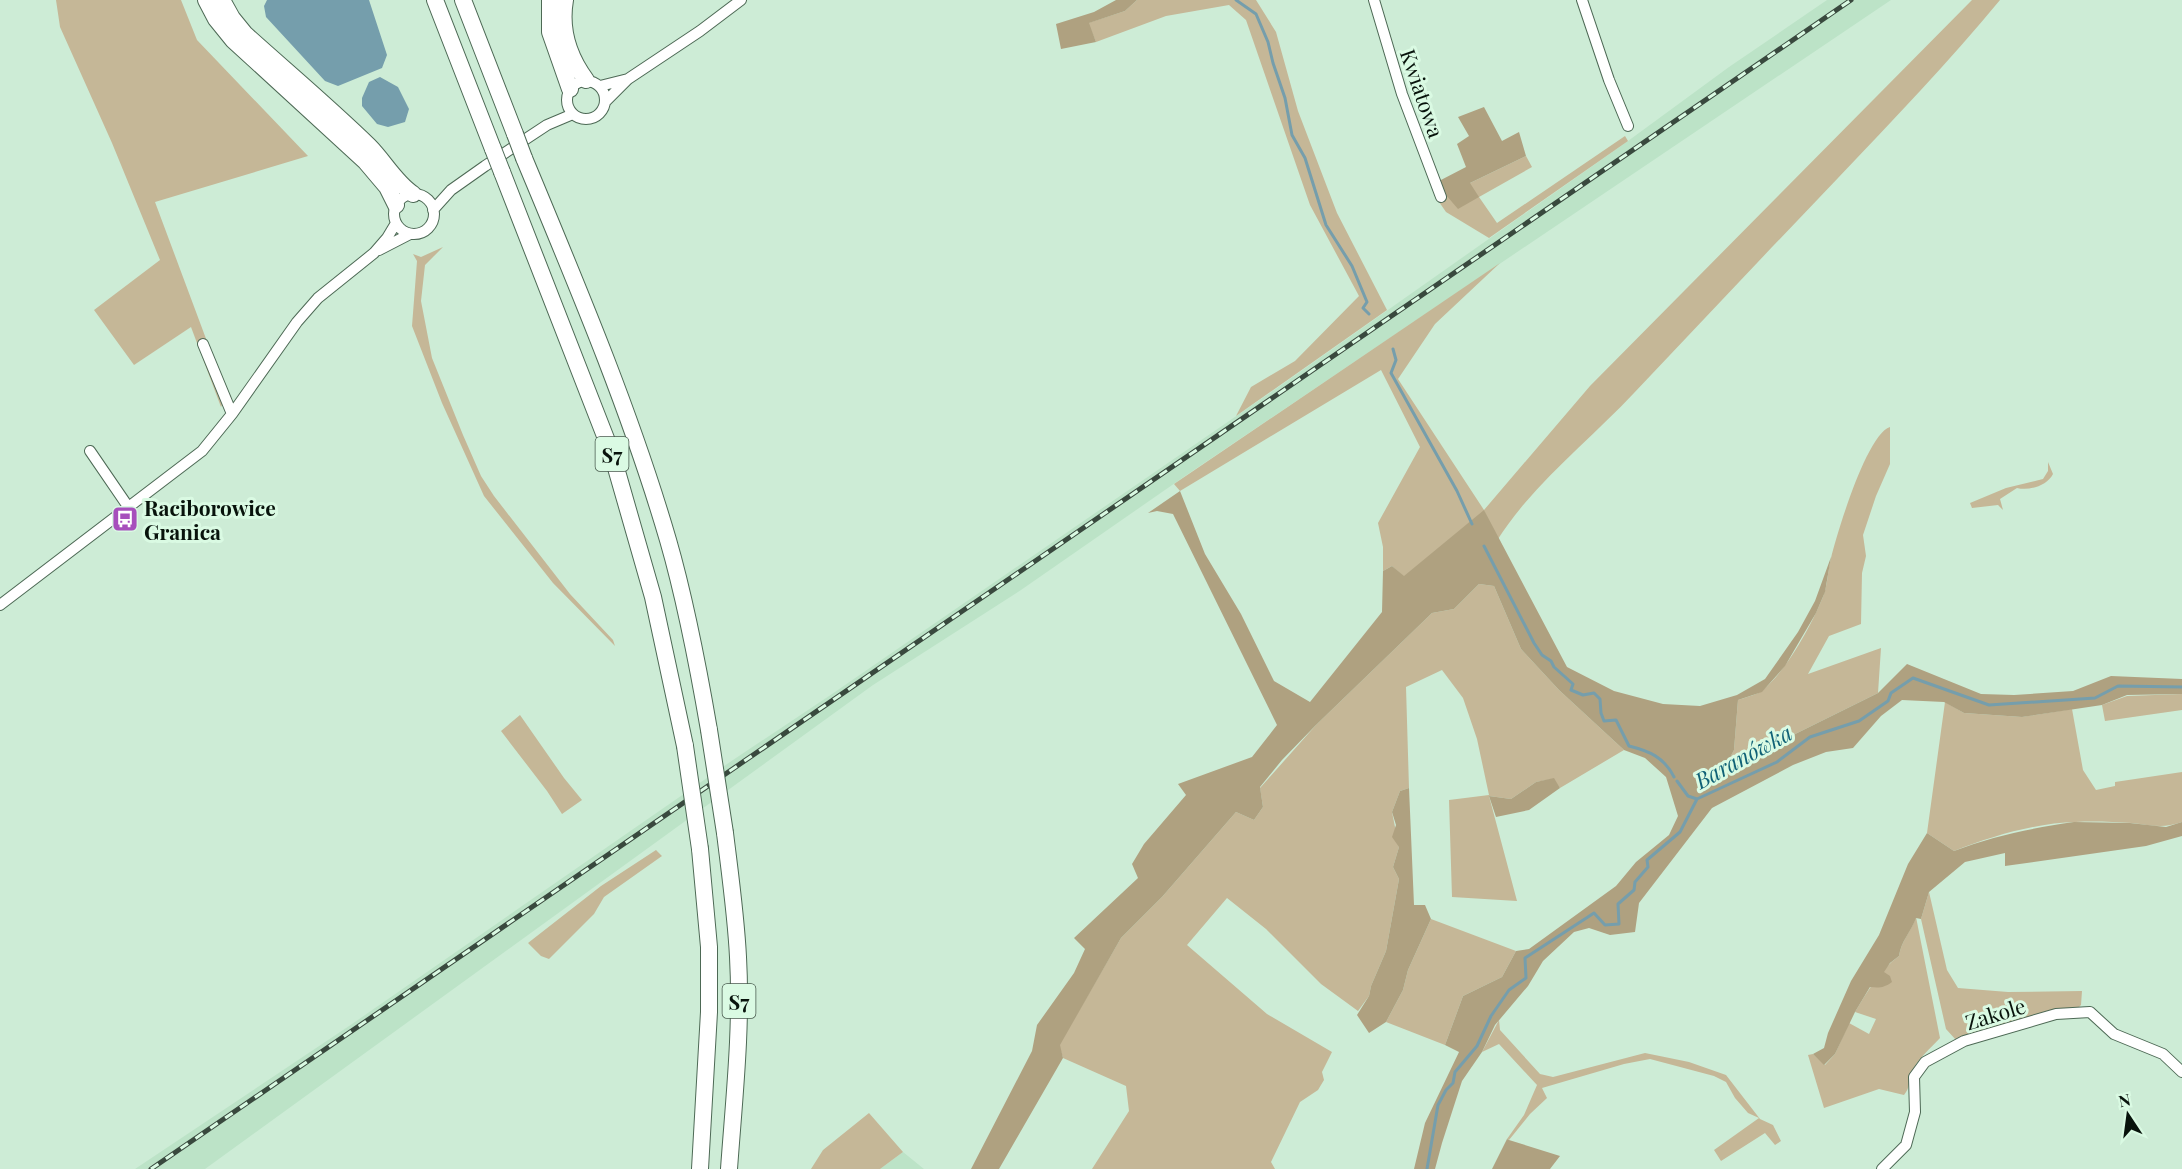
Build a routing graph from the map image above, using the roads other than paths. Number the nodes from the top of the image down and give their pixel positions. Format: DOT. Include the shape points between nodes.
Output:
graph roads {
  1 [pos="206,0"];
  2 [pos="222,0"];
  3 [pos="435,0"];
  4 [pos="462,0"];
  5 [pos="550,0"];
  6 [pos="565,0"];
  7 [pos="741,0"];
  8 [pos="1374,0"];
  9 [pos="1582,0"];
  10 [pos="628,79"];
  11 [pos="593,83"];
  12 [pos="570,89"];
  13 [pos="606,102"];
  14 [pos="570,110"];
  15 [pos="1628,126"];
  16 [pos="451,190"];
  17 [pos="419,196"];
  18 [pos="1441,197"];
  19 [pos="396,205"];
  20 [pos="434,210"];
  21 [pos="396,223"];
  22 [pos="410,234"];
  23 [pos="374,253"];
  24 [pos="203,344"];
  25 [pos="232,414"];
  26 [pos="90,452"];
  27 [pos="129,508"];
  28 [pos="0,605"];
  29 [pos="2182,1072"];
  30 [pos="700,1169"];
  31 [pos="729,1169"];
  32 [pos="1882,1169"];
  1 -- 19 [label="highway" via="233,40 365,161 387,187"];
  2 -- 17 [label="highway" via="245,34 364,141 406,188"];
  3 -- 30 [label="highway, S7, bridge" via="619,475 653,597 685,746 709,947"];
  4 -- 31 [label="highway, S7, bridge" via="601,350 646,471 681,588 709,730 734,902 739,1018"];
  5 -- 12 [label="highway" via="550,32"];
  6 -- 11 [label="highway" via="566,40 576,62"];
  7 -- 10 [label="street"];
  8 -- 18 [label="street, Kwiatowa" via="1415,133"];
  9 -- 15 [label="street"];
  10 -- 11 [label="street"];
  10 -- 13 [label="street"];
  11 -- 12 [label="street" via="575,84"];
  11 -- 13 [label="street"];
  12 -- 14 [label="street"];
  13 -- 14 [label="street" via="593,118 583,119"];
  14 -- 16 [label="street"];
  16 -- 17 [label="street"];
  16 -- 20 [label="street"];
  17 -- 19 [label="street" via="401,199"];
  17 -- 20 [label="street" via="431,203"];
  19 -- 21 [label="street"];
  20 -- 22 [label="street" via="426,230"];
  21 -- 22 [label="street"];
  21 -- 23 [label="street"];
  22 -- 23 [label="street"];
  23 -- 25 [label="street" via="318,298"];
  24 -- 25 [label="street"];
  25 -- 27 [label="street" via="202,451"];
  26 -- 27 [label="street"];
  27 -- 28 [label="street"];
  29 -- 32 [label="street, Zakole" via="2163,1054 2114,1034 2090,1012 2056,1014 1964,1041 1925,1062 1914,1077 1915,1112 1906,1145"];
}
